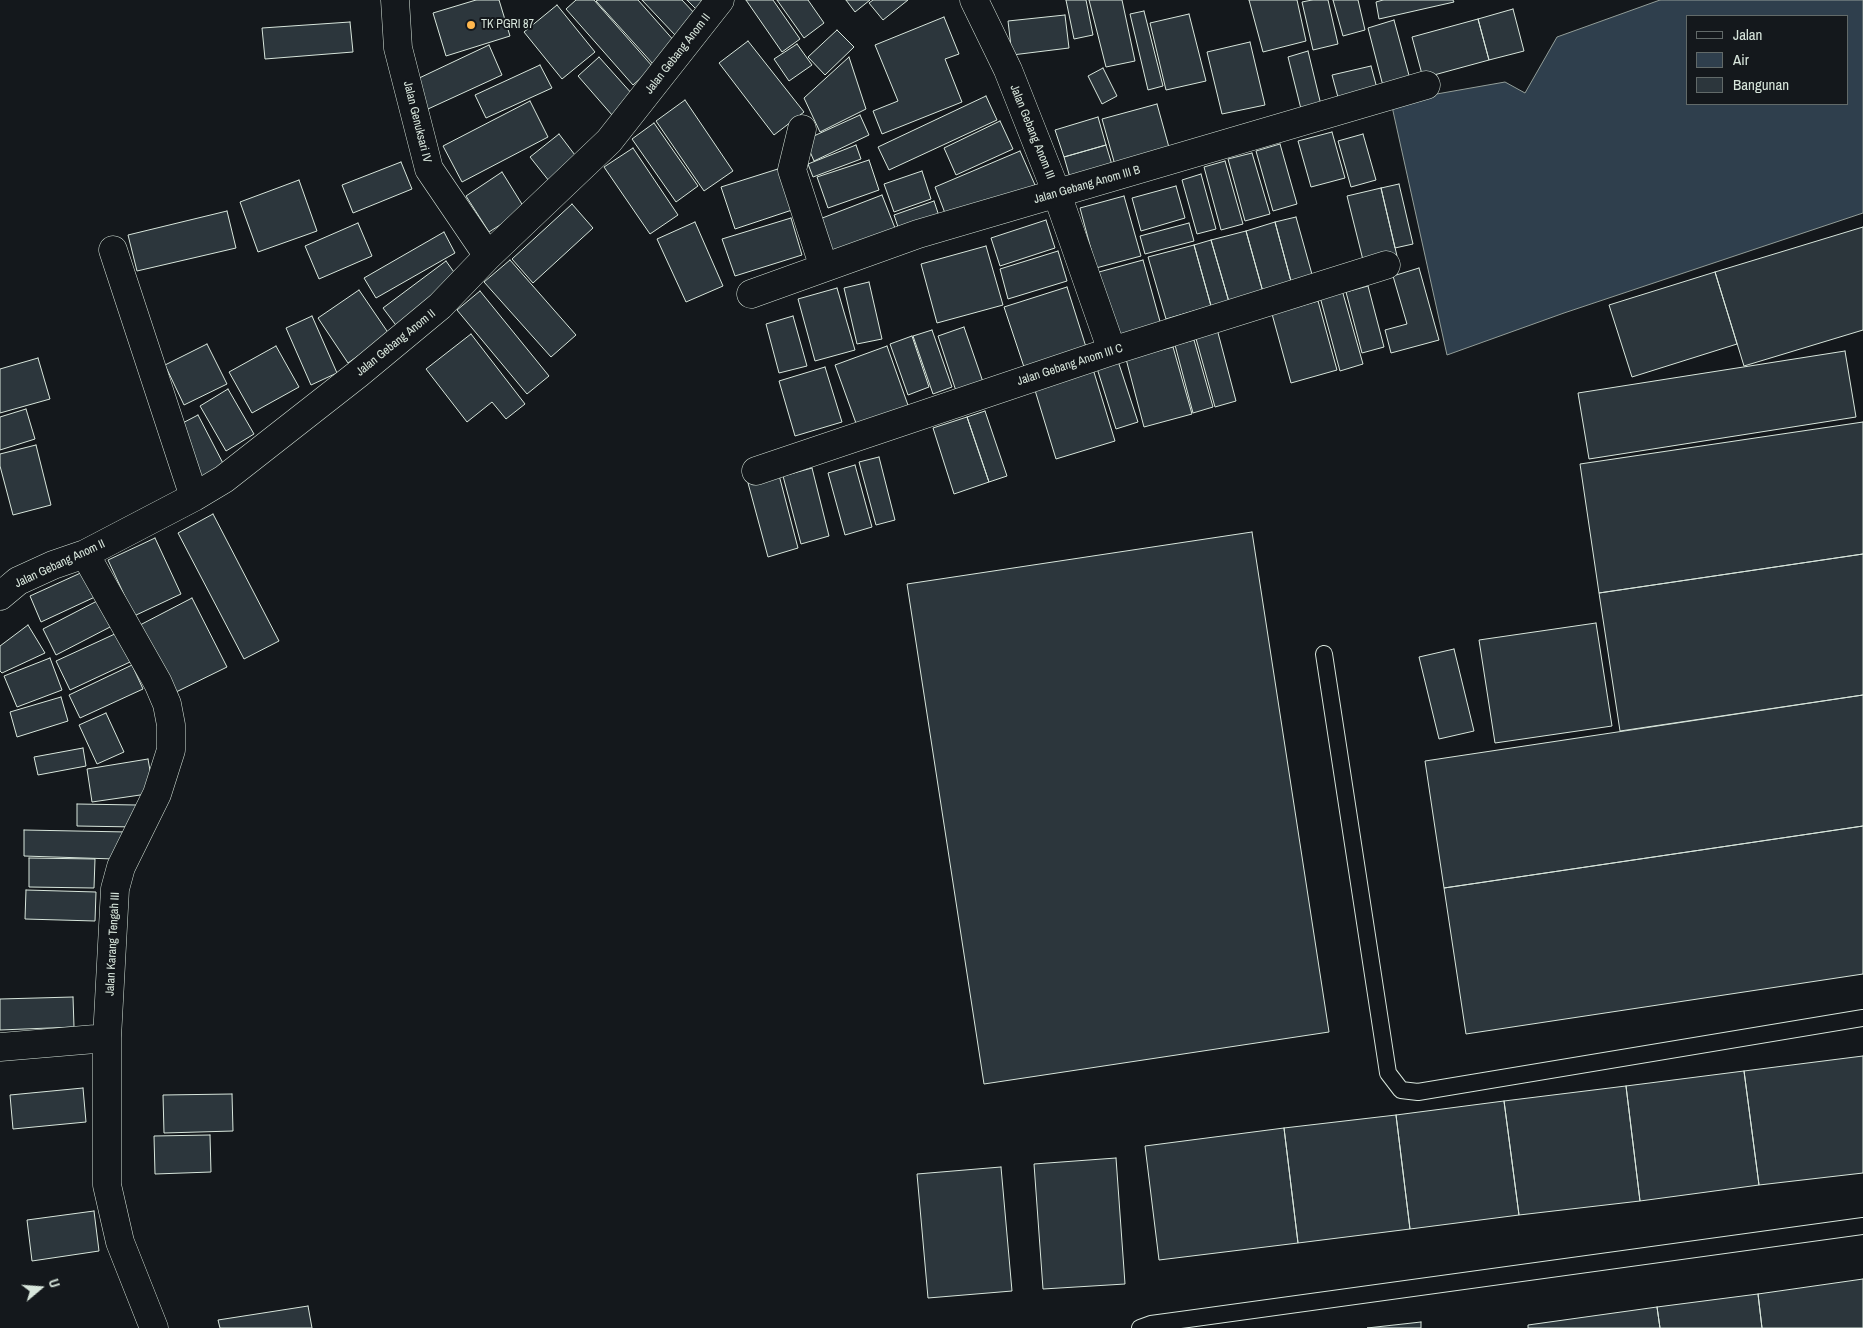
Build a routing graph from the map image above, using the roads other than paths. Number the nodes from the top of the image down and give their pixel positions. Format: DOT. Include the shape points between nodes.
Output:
graph roads {
  1 [pos="395,0"];
  2 [pos="720,0"];
  3 [pos="974,0"];
  4 [pos="1426,85"];
  5 [pos="802,129"];
  6 [pos="1057,194"];
  7 [pos="113,250"];
  8 [pos="488,256"];
  9 [pos="1386,265"];
  10 [pos="824,268"];
  11 [pos="751,294"];
  12 [pos="1112,351"];
  13 [pos="756,471"];
  14 [pos="194,497"];
  15 [pos="85,554"];
  16 [pos="0,596"];
  17 [pos="1324,654"];
  18 [pos="1863,1018"];
  19 [pos="107,1038"];
  20 [pos="0,1047"];
  21 [pos="1863,1226"];
  22 [pos="154,1328"];
  23 [pos="1140,1328"];
  1 -- 8 [label="street, Jalan Genuksari IV" via="398,48 428,169"];
  2 -- 8 [label="street, Jalan Gebang Anom II" via="609,141"];
  3 -- 6 [label="street, Jalan Gebang Anom III" via="1008,70"];
  4 -- 6 [label="street, Jalan Gebang Anom III B"];
  5 -- 10 [label="street" via="792,170"];
  6 -- 10 [label="street, Jalan Gebang Anom III B" via="918,234"];
  6 -- 12 [label="street, Jalan Gebang Anom III"];
  7 -- 14 [label="street"];
  8 -- 14 [label="street, Jalan Gebang Anom II" via="440,306 365,368 224,479"];
  9 -- 12 [label="street, Jalan Gebang Anom III C"];
  10 -- 11 [label="street, Jalan Gebang Anom III B"];
  12 -- 13 [label="street, Jalan Gebang Anom III C"];
  14 -- 15 [label="street, Jalan Gebang Anom II"];
  15 -- 16 [label="street, Jalan Gebang Anom II" via="18,581"];
  15 -- 19 [label="street, Jalan Karang Tengah III" via="158,683 172,725 171,750 157,794 121,866 115,888"];
  17 -- 18 [label="lane" via="1388,1073 1401,1090 1428,1091"];
  19 -- 20 [label="street"];
  19 -- 22 [label="street, Jalan Karang Tengah III" via="107,1186 120,1242"];
  21 -- 23 [label="lane" via="1188,1318"];
}
